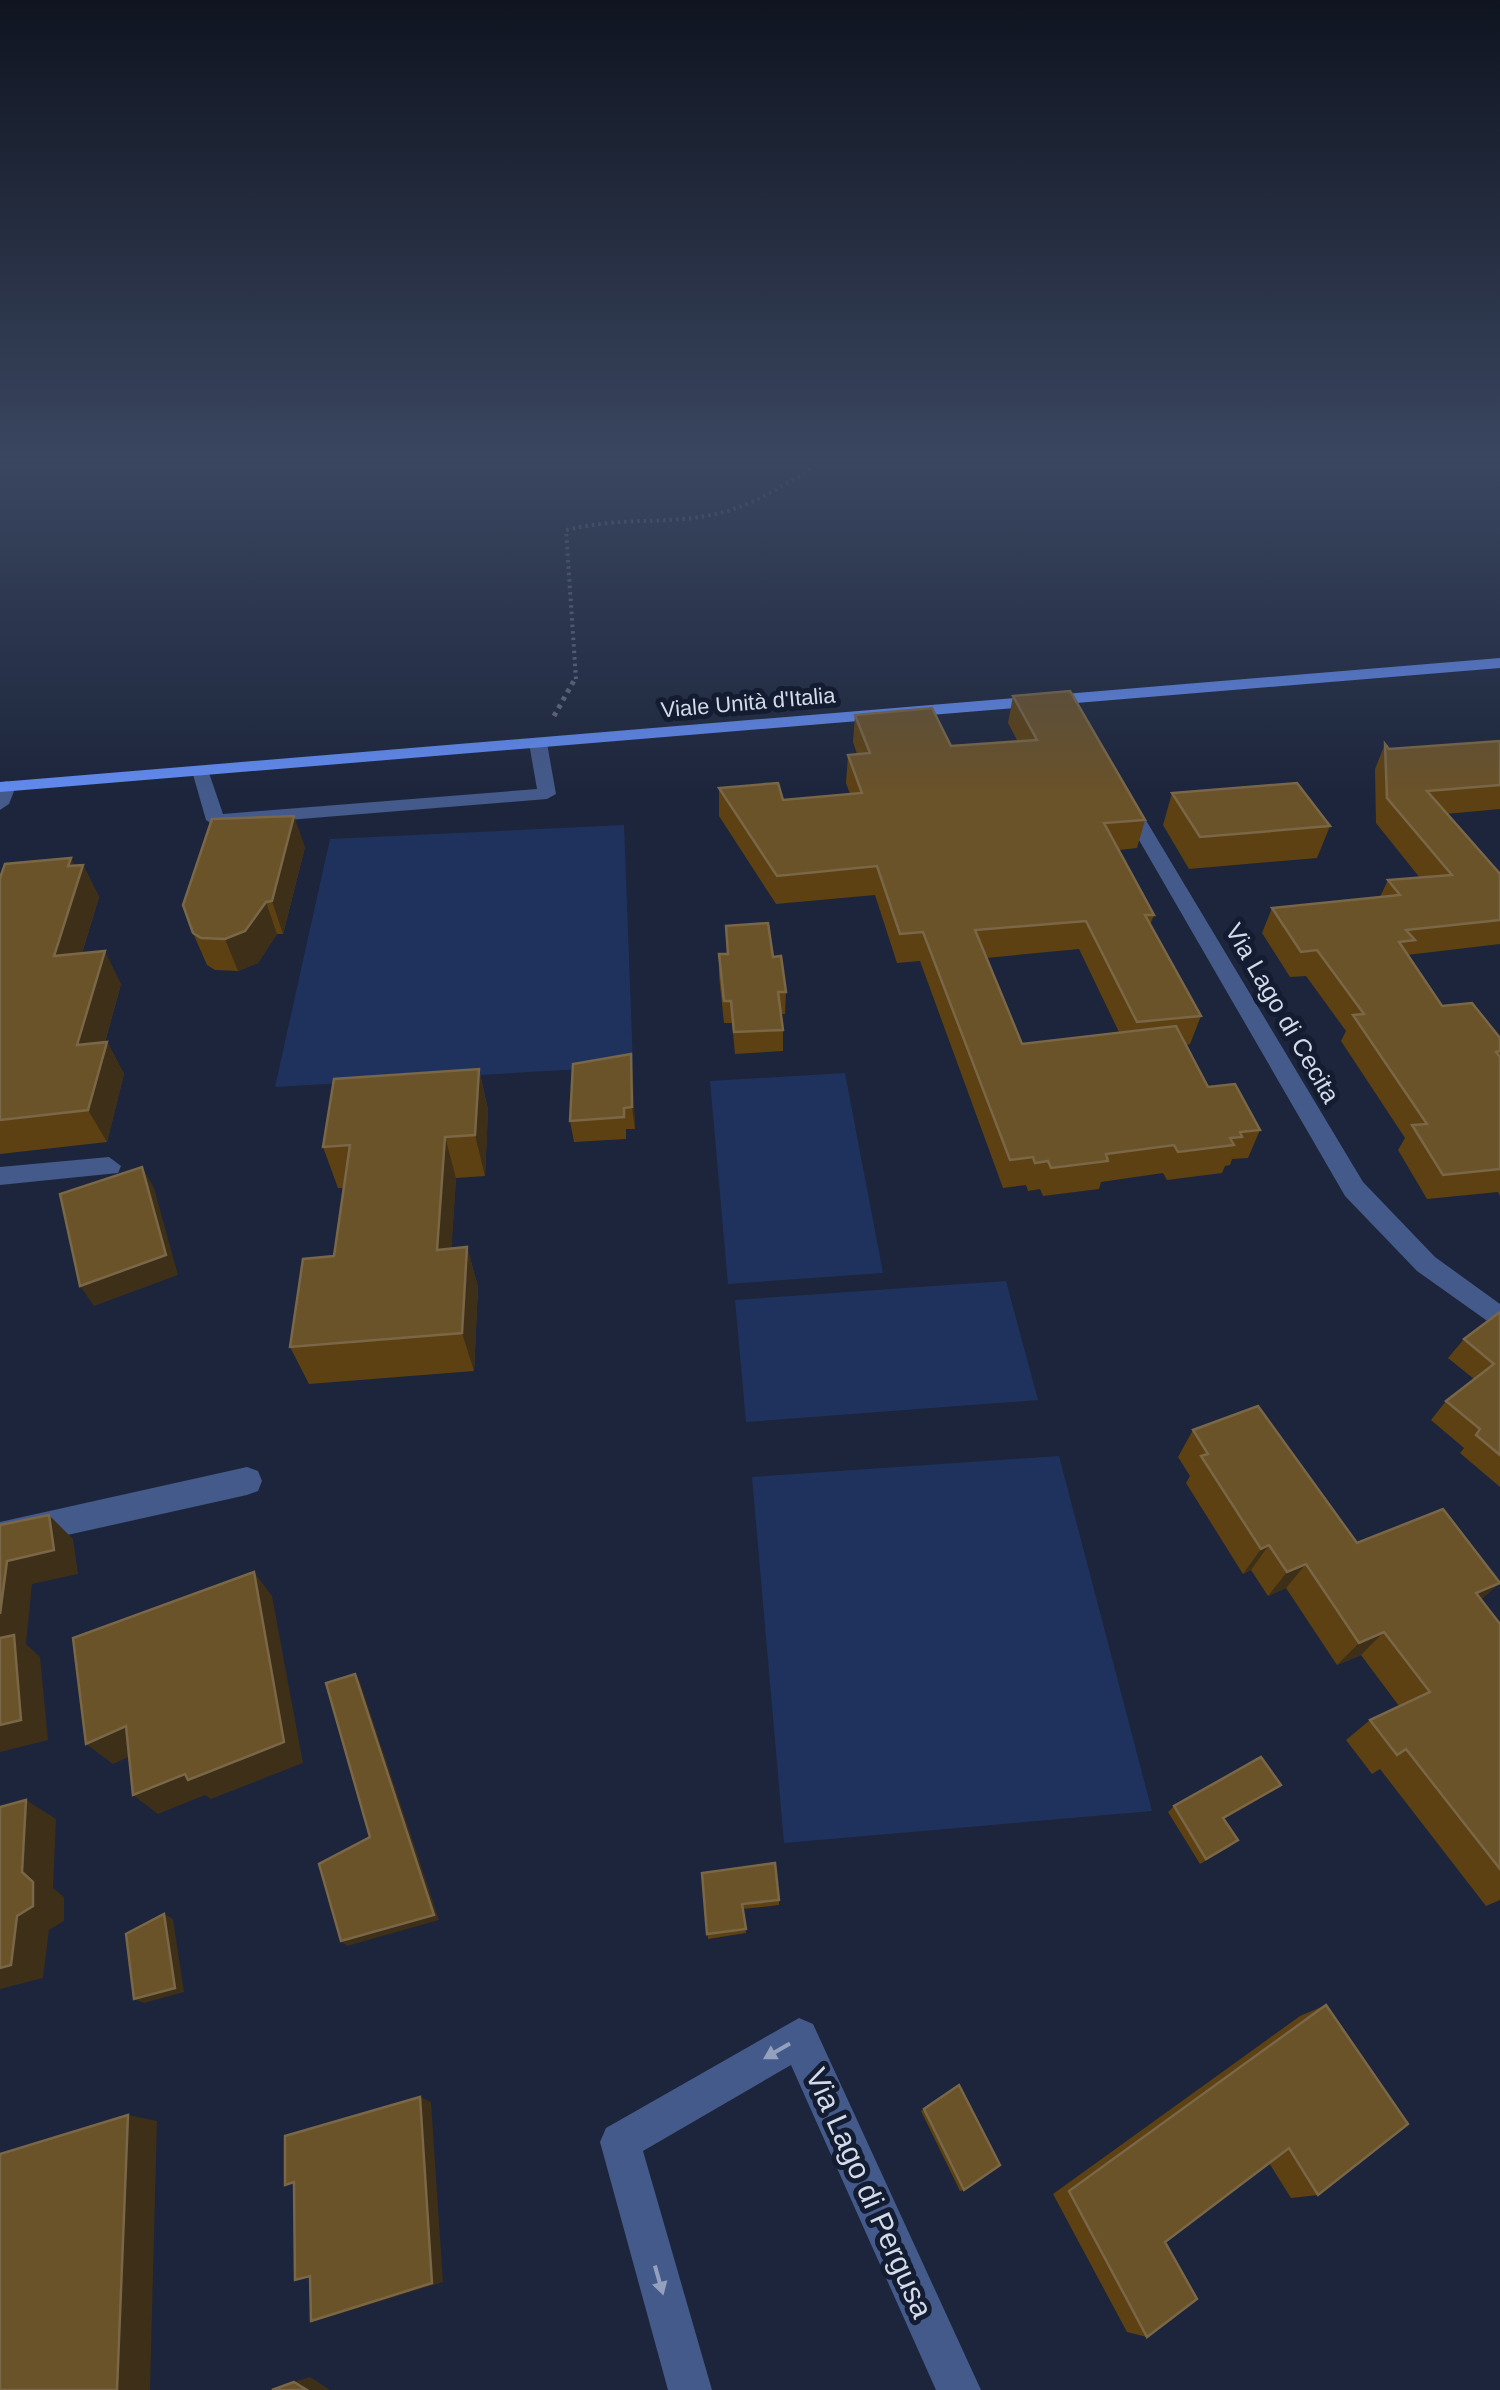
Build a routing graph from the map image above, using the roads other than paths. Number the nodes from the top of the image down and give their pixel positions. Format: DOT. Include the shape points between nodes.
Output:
graph roads {
  1 [pos="1500,663"];
  2 [pos="538,743"];
  3 [pos="201,771"];
  4 [pos="1114,782"];
  5 [pos="2,792"];
  6 [pos="110,1166"];
  7 [pos="0,1176"];
  8 [pos="1500,1319"];
  9 [pos="247,1481"];
  10 [pos="0,1536"];
  11 [pos="690,2390"];
  12 [pos="958,2390"];
  1 -- 2 [label="main road, Viale Unità d'Italia" via="1070,705"];
  2 -- 3 [label="main road, Viale Unità d'Italia"];
  2 -- 3 [label="street" via="547,794 215,820"];
  3 -- 5 [label="main road, Viale Unità d'Italia"];
  4 -- 8 [label="street, Via Lago di Cecita" via="1354,1189 1426,1264"];
  6 -- 7 [label="street"];
  9 -- 10 [label="street"];
  12 -- 11 [label="street, Via Lago di Pergusa, one-way" via="799,2038 620,2142"];
}
